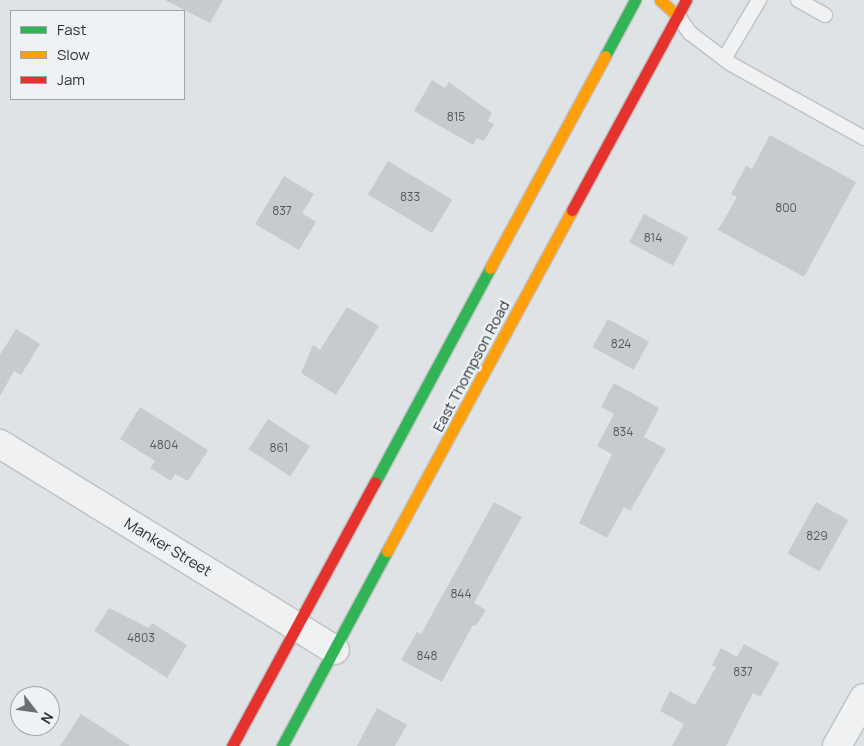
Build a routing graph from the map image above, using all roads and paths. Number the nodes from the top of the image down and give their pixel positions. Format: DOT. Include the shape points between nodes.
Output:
graph roads {
  1 [pos="635,0"];
  2 [pos="660,0"];
  3 [pos="686,0"];
  4 [pos="759,0"];
  5 [pos="798,0"];
  6 [pos="678,16"];
  7 [pos="825,16"];
  8 [pos="724,59"];
  9 [pos="864,138"];
  10 [pos="0,444"];
  11 [pos="297,626"];
  12 [pos="335,650"];
  13 [pos="864,698"];
  14 [pos="232,746"];
  15 [pos="282,746"];
  16 [pos="837,746"];
  1 -- 11 [label="main road, East Thompson Road"];
  2 -- 6 [label="main road"];
  3 -- 6 [label="main road, East Thompson Road"];
  4 -- 8 [label="lane"];
  5 -- 7 [label="lane"];
  6 -- 8 [label="lane" via="690,34"];
  6 -- 12 [label="main road, East Thompson Road"];
  8 -- 9 [label="lane"];
  10 -- 11 [label="street, Manker Street"];
  11 -- 12 [label="street, Manker Street"];
  11 -- 14 [label="main road, East Thompson Road"];
  12 -- 15 [label="main road, East Thompson Road"];
  13 -- 16 [label="street"];
}
